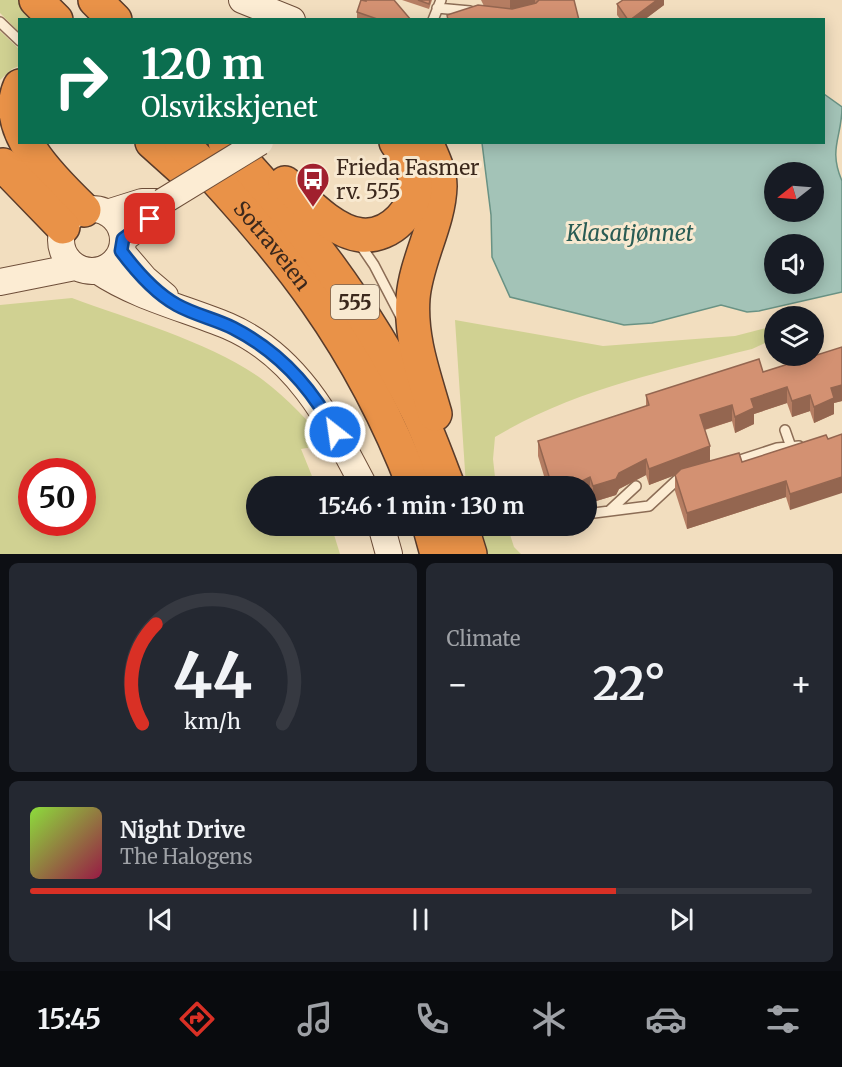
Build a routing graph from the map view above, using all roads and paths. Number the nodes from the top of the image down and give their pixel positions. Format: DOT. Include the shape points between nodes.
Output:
graph roads {
  1 [pos="36,0"];
  2 [pos="81,0"];
  3 [pos="95,0"];
  4 [pos="242,0"];
  5 [pos="439,4"];
  6 [pos="481,12"];
  7 [pos="54,18"];
  8 [pos="99,18"];
  9 [pos="113,18"];
  10 [pos="285,18"];
  11 [pos="0,22"];
  12 [pos="18,39"];
  13 [pos="18,88"];
  14 [pos="154,144"];
  15 [pos="183,144"];
  16 [pos="227,144"];
  17 [pos="242,144"];
  18 [pos="257,144"];
  19 [pos="397,144"];
  20 [pos="427,144"];
  21 [pos="0,162"];
  22 [pos="162,202"];
  23 [pos="79,224"];
  24 [pos="345,229"];
  25 [pos="122,245"];
  26 [pos="86,269"];
  27 [pos="8,280"];
  28 [pos="177,305"];
  29 [pos="416,349"];
  30 [pos="361,371"];
  31 [pos="785,430"];
  32 [pos="814,445"];
  33 [pos="791,447"];
  34 [pos="722,466"];
  35 [pos="700,472"];
  36 [pos="359,476"];
  37 [pos="410,476"];
  38 [pos="444,476"];
  39 [pos="458,476"];
  40 [pos="636,486"];
  41 [pos="609,511"];
  42 [pos="597,513"];
  43 [pos="384,536"];
  44 [pos="432,536"];
  45 [pos="464,536"];
  46 [pos="471,536"];
  47 [pos="389,554"];
  48 [pos="437,554"];
  49 [pos="470,554"];
  1 -- 7 [label="highway"];
  2 -- 8 [label="highway"];
  3 -- 9 [label="highway"];
  4 -- 10 [label="main road"];
  5 -- 6 [label="lane"];
  11 -- 12 [label="lane"];
  13 -- 23 [label="highway" via="4,107 7,133"];
  14 -- 30 [label="highway, 555" via="225,208 306,303 339,356"];
  15 -- 30 [label="highway, Sotraveien / 555" via="279,249 312,292"];
  16 -- 38 [label="highway, Sotraveien / 555" via="302,227 335,271 392,361"];
  17 -- 24 [label="highway, 555" via="317,211"];
  18 -- 22 [label="main road, bridge"];
  19 -- 24 [label="highway, 555" via="411,164 415,180 413,200 405,215 390,229 377,233 361,235"];
  20 -- 29 [label="highway, 555" via="440,186 413,295"];
  21 -- 23 [label="highway"];
  22 -- 23 [label="main road" via="142,202"];
  22 -- 25 [label="main road"];
  23 -- 25 [label="main road" via="121,229"];
  23 -- 26 [label="main road" via="64,254"];
  23 -- 27 [label="main road"];
  24 -- 29 [label="lane, 555" via="366,250"];
  25 -- 26 [label="main road" via="108,267"];
  25 -- 28 [label="main road" via="145,279"];
  26 -- 27 [label="main road"];
  26 -- 28 [label="main road"];
  28 -- 36 [label="main road" via="232,328 285,364 326,414"];
  29 -- 39 [label="highway, 555"];
  30 -- 37 [label="highway, Sotraveien / 555"];
  31 -- 33 [label="lane"];
  32 -- 33 [label="lane"];
  33 -- 34 [label="lane"];
  35 -- 41 [label="lane" via="678,479 649,506"];
  40 -- 41 [label="lane"];
  41 -- 42 [label="lane"];
  43 -- 47 [label="main road"];
  44 -- 48 [label="highway"];
  45 -- 49 [label="highway"];
  46 -- 49 [label="highway"];
}
